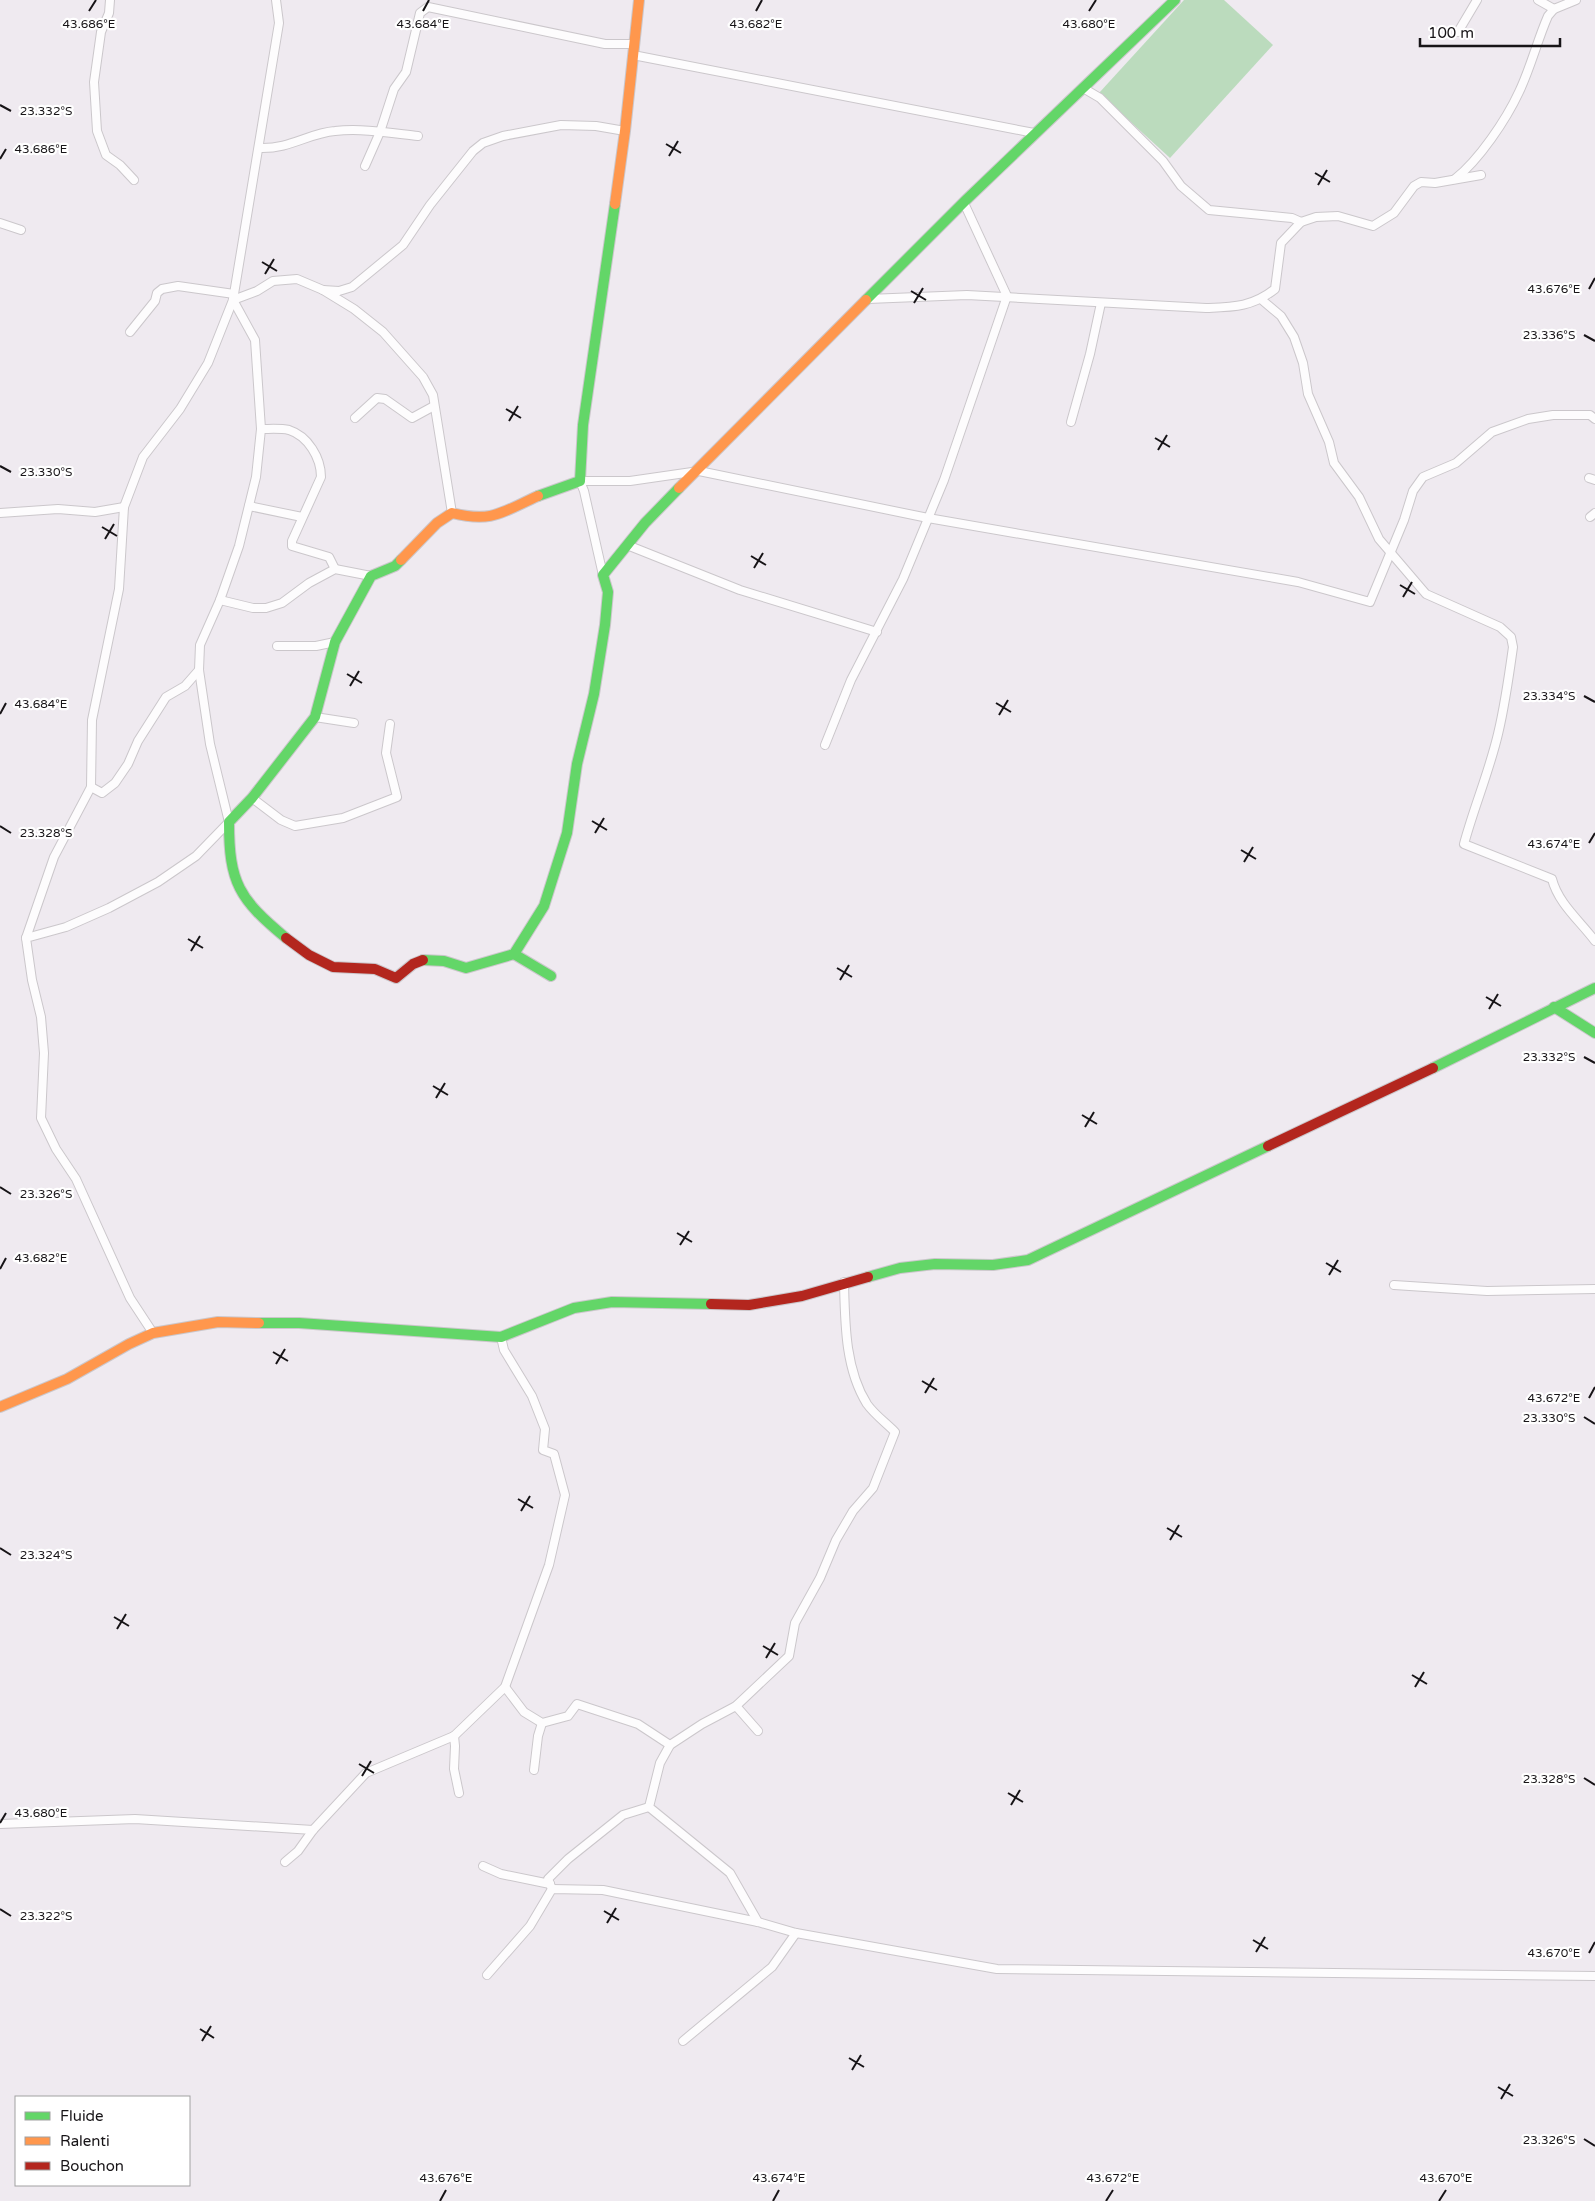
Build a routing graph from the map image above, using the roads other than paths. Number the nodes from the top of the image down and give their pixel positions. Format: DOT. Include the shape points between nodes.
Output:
graph roads {
  1 [pos="110,0"];
  2 [pos="276,0"];
  3 [pos="639,0"];
  4 [pos="1174,0"];
  5 [pos="1477,0"];
  6 [pos="1538,0"];
  7 [pos="1576,0"];
  8 [pos="1554,9"];
  9 [pos="1458,32"];
  10 [pos="633,49"];
  11 [pos="1083,88"];
  12 [pos="625,131"];
  13 [pos="380,132"];
  14 [pos="1034,133"];
  15 [pos="418,136"];
  16 [pos="260,148"];
  17 [pos="365,166"];
  18 [pos="1481,175"];
  19 [pos="134,180"];
  20 [pos="1453,180"];
  21 [pos="964,202"];
  22 [pos="1301,222"];
  23 [pos="0,223"];
  24 [pos="21,230"];
  25 [pos="322,290"];
  26 [pos="1007,296"];
  27 [pos="233,297"];
  28 [pos="868,299"];
  29 [pos="1262,300"];
  30 [pos="1101,303"];
  31 [pos="130,332"];
  32 [pos="434,406"];
  33 [pos="355,418"];
  34 [pos="1595,419"];
  35 [pos="1071,422"];
  36 [pos="260,429"];
  37 [pos="700,471"];
  38 [pos="580,481"];
  39 [pos="249,506"];
  40 [pos="124,507"];
  41 [pos="0,513"];
  42 [pos="452,513"];
  43 [pos="302,518"];
  44 [pos="928,518"];
  45 [pos="627,545"];
  46 [pos="1390,550"];
  47 [pos="335,569"];
  48 [pos="602,575"];
  49 [pos="370,576"];
  50 [pos="220,600"];
  51 [pos="877,632"];
  52 [pos="335,642"];
  53 [pos="277,646"];
  54 [pos="199,670"];
  55 [pos="315,717"];
  56 [pos="354,723"];
  57 [pos="390,724"];
  58 [pos="825,745"];
  59 [pos="91,787"];
  60 [pos="252,798"];
  61 [pos="229,822"];
  62 [pos="26,938"];
  63 [pos="1595,941"];
  64 [pos="514,954"];
  65 [pos="551,976"];
  66 [pos="1595,988"];
  67 [pos="1554,1007"];
  68 [pos="1595,1033"];
  69 [pos="844,1282"];
  70 [pos="1394,1285"];
  71 [pos="1595,1288"];
  72 [pos="153,1333"];
  73 [pos="501,1337"];
  74 [pos="0,1407"];
  75 [pos="506,1687"];
  76 [pos="736,1706"];
  77 [pos="542,1723"];
  78 [pos="758,1731"];
  79 [pos="454,1736"];
  80 [pos="670,1745"];
  81 [pos="534,1770"];
  82 [pos="459,1793"];
  83 [pos="649,1807"];
  84 [pos="0,1824"];
  85 [pos="313,1830"];
  86 [pos="285,1862"];
  87 [pos="483,1866"];
  88 [pos="551,1886"];
  89 [pos="758,1922"];
  90 [pos="796,1933"];
  91 [pos="487,1975"];
  92 [pos="1595,1976"];
  93 [pos="683,2041"];
  1 -- 19 [label="street" via="109,13 101,32 94,82 97,131 106,155"];
  2 -- 16 [label="street" via="280,23"];
  3 -- 10 [label="street"];
  4 -- 11 [label="street"];
  5 -- 9 [label="street"];
  6 -- 8 [label="street"];
  7 -- 8 [label="street"];
  8 -- 20 [label="street" via="1508,113"];
  10 -- 12 [label="street"];
  10 -- 13 [label="street" via="428,7 420,12 406,72 394,89"];
  10 -- 14 [label="street"];
  11 -- 14 [label="street"];
  11 -- 22 [label="street" via="1100,98 1163,161 1181,186 1209,210 1292,218"];
  12 -- 25 [label="street" via="561,125 483,143 430,205 403,245 352,287 339,291"];
  12 -- 38 [label="street" via="583,425"];
  13 -- 15 [label="street"];
  13 -- 16 [label="street" via="335,130 276,149"];
  13 -- 17 [label="street"];
  14 -- 21 [label="street"];
  16 -- 27 [label="street"];
  18 -- 20 [label="street"];
  20 -- 22 [label="street" via="1420,182 1394,213 1373,226 1338,216 1316,217"];
  21 -- 26 [label="street"];
  21 -- 28 [label="street"];
  22 -- 29 [label="street" via="1281,243 1276,289"];
  23 -- 24 [label="street"];
  25 -- 27 [label="street" via="297,279 273,281 257,291"];
  25 -- 32 [label="street" via="354,309 404,352 433,395"];
  26 -- 28 [label="street"];
  26 -- 30 [label="street"];
  26 -- 44 [label="street"];
  27 -- 31 [label="street" via="178,286 162,289"];
  27 -- 36 [label="street" via="255,340"];
  27 -- 40 [label="street" via="208,363 180,409 143,457"];
  28 -- 37 [label="street"];
  29 -- 30 [label="street" via="1240,306 1206,308"];
  29 -- 46 [label="street" via="1280,316 1294,337 1303,363 1308,394 1329,442 1334,463 1359,497 1379,539"];
  30 -- 35 [label="street"];
  32 -- 33 [label="street" via="412,418 385,399 377,398"];
  32 -- 42 [label="street"];
  34 -- 46 [label="street" via="1590,415 1553,415 1528,419 1492,432 1456,463 1423,477 1413,491"];
  36 -- 39 [label="street" via="256,477"];
  36 -- 43 [label="street" via="291,430 313,450 321,466 321,477"];
  37 -- 38 [label="street" via="630,481"];
  37 -- 44 [label="street"];
  37 -- 45 [label="street"];
  38 -- 42 [label="street" via="536,496 496,517 470,518"];
  38 -- 48 [label="street"];
  39 -- 43 [label="street"];
  39 -- 50 [label="street"];
  40 -- 41 [label="street" via="95,512"];
  40 -- 59 [label="street" via="119,589 92,720"];
  42 -- 49 [label="street" via="437,523 395,566"];
  43 -- 47 [label="street" via="292,546 329,557"];
  44 -- 46 [label="street" via="1298,582 1370,602"];
  44 -- 51 [label="street"];
  45 -- 48 [label="street"];
  45 -- 51 [label="street" via="740,590"];
  46 -- 63 [label="street" via="1426,594 1500,627 1511,637 1513,647 1498,734 1464,844 1552,879 1563,902"];
  47 -- 49 [label="street"];
  47 -- 50 [label="street" via="282,603 266,608"];
  48 -- 64 [label="street" via="608,592 605,625 594,694 576,764 567,833 544,906"];
  49 -- 52 [label="street"];
  50 -- 54 [label="street" via="200,645"];
  51 -- 58 [label="street" via="851,680"];
  52 -- 53 [label="street" via="316,646"];
  52 -- 55 [label="street"];
  54 -- 59 [label="street" via="184,686 166,696 115,783 102,793"];
  54 -- 61 [label="street" via="210,744"];
  55 -- 56 [label="street"];
  55 -- 60 [label="street"];
  57 -- 60 [label="street" via="386,753 397,797 342,818 295,826 280,820"];
  59 -- 62 [label="street" via="54,857"];
  60 -- 61 [label="street"];
  61 -- 62 [label="street" via="196,856 158,882 109,908"];
  61 -- 64 [label="street" via="230,855 236,884 254,910 295,945 332,967 378,969 396,978 413,964 424,960 444,961 466,968"];
  62 -- 72 [label="street" via="41,1017 44,1054 41,1118 76,1179 130,1298"];
  64 -- 65 [label="street"];
  66 -- 67 [label="street"];
  67 -- 68 [label="street"];
  67 -- 69 [label="street" via="1514,1030 1028,1260 993,1265 935,1264 900,1268"];
  69 -- 73 [label="street" via="802,1296 749,1305 612,1302 574,1308"];
  69 -- 76 [label="street" via="852,1374 868,1405 895,1432 873,1488 853,1511 836,1540 795,1623 789,1656"];
  70 -- 71 [label="street" via="1487,1291"];
  72 -- 73 [label="street" via="218,1322 299,1323"];
  72 -- 74 [label="street" via="67,1379"];
  73 -- 75 [label="street" via="504,1350 532,1396 545,1429 543,1450 554,1454 565,1495 549,1565"];
  75 -- 77 [label="street" via="524,1712"];
  75 -- 79 [label="street"];
  76 -- 78 [label="street"];
  76 -- 80 [label="street"];
  77 -- 80 [label="street" via="568,1716 577,1704 638,1724"];
  77 -- 81 [label="street"];
  79 -- 82 [label="street" via="454,1769"];
  79 -- 85 [label="street" via="366,1773"];
  80 -- 83 [label="street" via="660,1763"];
  83 -- 88 [label="street" via="623,1814 568,1859 548,1879"];
  83 -- 89 [label="street" via="730,1873"];
  84 -- 85 [label="street" via="135,1819"];
  85 -- 86 [label="street" via="298,1851"];
  87 -- 88 [label="street" via="500,1874"];
  88 -- 89 [label="street" via="603,1890"];
  88 -- 91 [label="street" via="530,1926"];
  89 -- 90 [label="street"];
  90 -- 92 [label="street" via="997,1969"];
  90 -- 93 [label="street" via="772,1967"];
}
